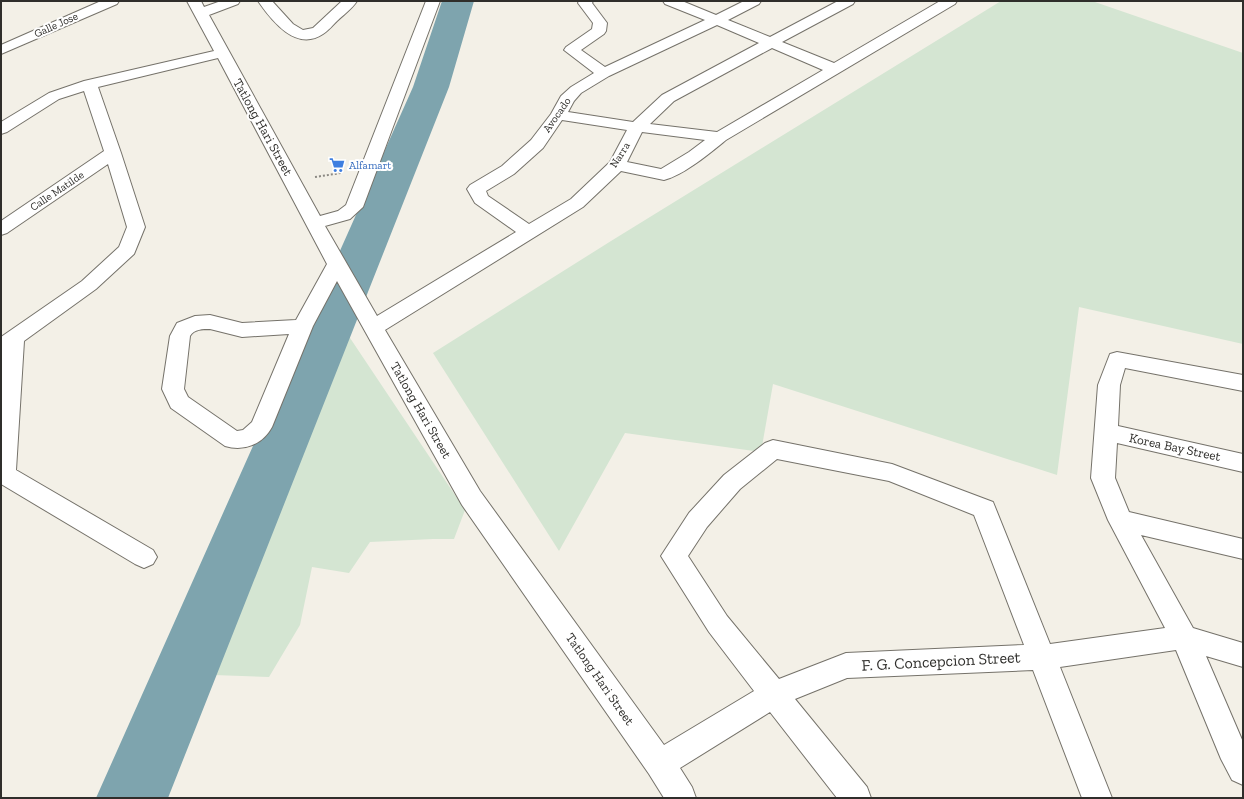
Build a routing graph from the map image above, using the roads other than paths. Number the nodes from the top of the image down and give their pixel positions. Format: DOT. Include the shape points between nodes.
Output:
graph roads {
  1 [pos="112,1"];
  2 [pos="232,1"];
  3 [pos="265,1"];
  4 [pos="350,1"];
  5 [pos="433,1"];
  6 [pos="586,1"];
  7 [pos="670,1"];
  8 [pos="754,1"];
  9 [pos="848,1"];
  10 [pos="950,1"];
  11 [pos="197,8"];
  12 [pos="717,20"];
  13 [pos="770,42"];
  14 [pos="1,50"];
  15 [pos="222,53"];
  16 [pos="835,69"];
  17 [pos="604,73"];
  18 [pos="90,84"];
  19 [pos="558,115"];
  20 [pos="637,127"];
  21 [pos="1,129"];
  22 [pos="720,137"];
  23 [pos="113,153"];
  24 [pos="617,165"];
  25 [pos="315,223"];
  26 [pos="1,230"];
  27 [pos="530,233"];
  28 [pos="341,271"];
  29 [pos="369,319"];
  30 [pos="303,326"];
  31 [pos="8,343"];
  32 [pos="1243,383"];
  33 [pos="1106,432"];
  34 [pos="1243,462"];
  35 [pos="3,476"];
  36 [pos="1120,520"];
  37 [pos="1243,549"];
  38 [pos="144,557"];
  39 [pos="1184,637"];
  40 [pos="1243,656"];
  41 [pos="1042,657"];
  42 [pos="774,694"];
  43 [pos="660,764"];
  44 [pos="1243,770"];
  45 [pos="681,798"];
  46 [pos="856,798"];
  47 [pos="1097,798"];
  1 -- 14 [label="street, Galle Jose"];
  2 -- 11 [label="street"];
  3 -- 4 [label="street" via="294,33 302,36 318,31"];
  5 -- 25 [label="street" via="354,207 344,216"];
  6 -- 17 [label="street" via="600,23 599,31 570,50"];
  7 -- 12 [label="street"];
  8 -- 12 [label="street, Avocado"];
  9 -- 13 [label="street, Narra"];
  10 -- 16 [label="street"];
  11 -- 15 [label="street, Tatlong Hari Street"];
  12 -- 13 [label="street"];
  12 -- 17 [label="street, Avocado"];
  13 -- 16 [label="street"];
  13 -- 20 [label="street, Narra" via="668,98"];
  15 -- 18 [label="street"];
  15 -- 25 [label="street, Tatlong Hari Street"];
  16 -- 22 [label="street"];
  17 -- 19 [label="street, Avocado" via="576,90 567,99"];
  18 -- 21 [label="street" via="54,96"];
  18 -- 23 [label="street"];
  19 -- 20 [label="street"];
  19 -- 27 [label="street, Avocado" via="537,144 508,170 476,189 481,199"];
  20 -- 22 [label="street"];
  20 -- 24 [label="street, Narra"];
  22 -- 24 [label="street" via="664,176"];
  23 -- 26 [label="street, Calle Matilde"];
  23 -- 31 [label="street" via="136,227 127,250 89,285"];
  24 -- 27 [label="street, Narra" via="577,203"];
  25 -- 28 [label="street, Tatlong Hari Street"];
  27 -- 29 [label="street, Narra"];
  28 -- 29 [label="street, Tatlong Hari Street"];
  28 -- 30 [label="street"];
  29 -- 43 [label="street, Tatlong Hari Street" via="471,498"];
  30 -- 30 [label="street" via="261,427 249,438 233,440 179,402 173,389 180,336 184,328 195,323 210,322 242,330"];
  31 -- 35 [label="street"];
  32 -- 33 [label="street" via="1117,359 1109,385"];
  33 -- 34 [label="street, Korea Bay Street"];
  33 -- 36 [label="street" via="1103,478"];
  35 -- 38 [label="street"];
  36 -- 37 [label="street"];
  36 -- 39 [label="street"];
  39 -- 40 [label="street, F. G. Concepcion Street"];
  39 -- 41 [label="street, F. G. Concepcion Street"];
  39 -- 44 [label="street" via="1231,749"];
  41 -- 42 [label="street, F. G. Concepcion Street" via="846,666"];
  41 -- 42 [label="street" via="984,509 892,473 773,449 732,482 698,520 674,556 718,624"];
  41 -- 47 [label="street"];
  42 -- 43 [label="street, F. G. Concepcion Street"];
  42 -- 46 [label="street"];
  43 -- 45 [label="street, Tatlong Hari Street"];
}
